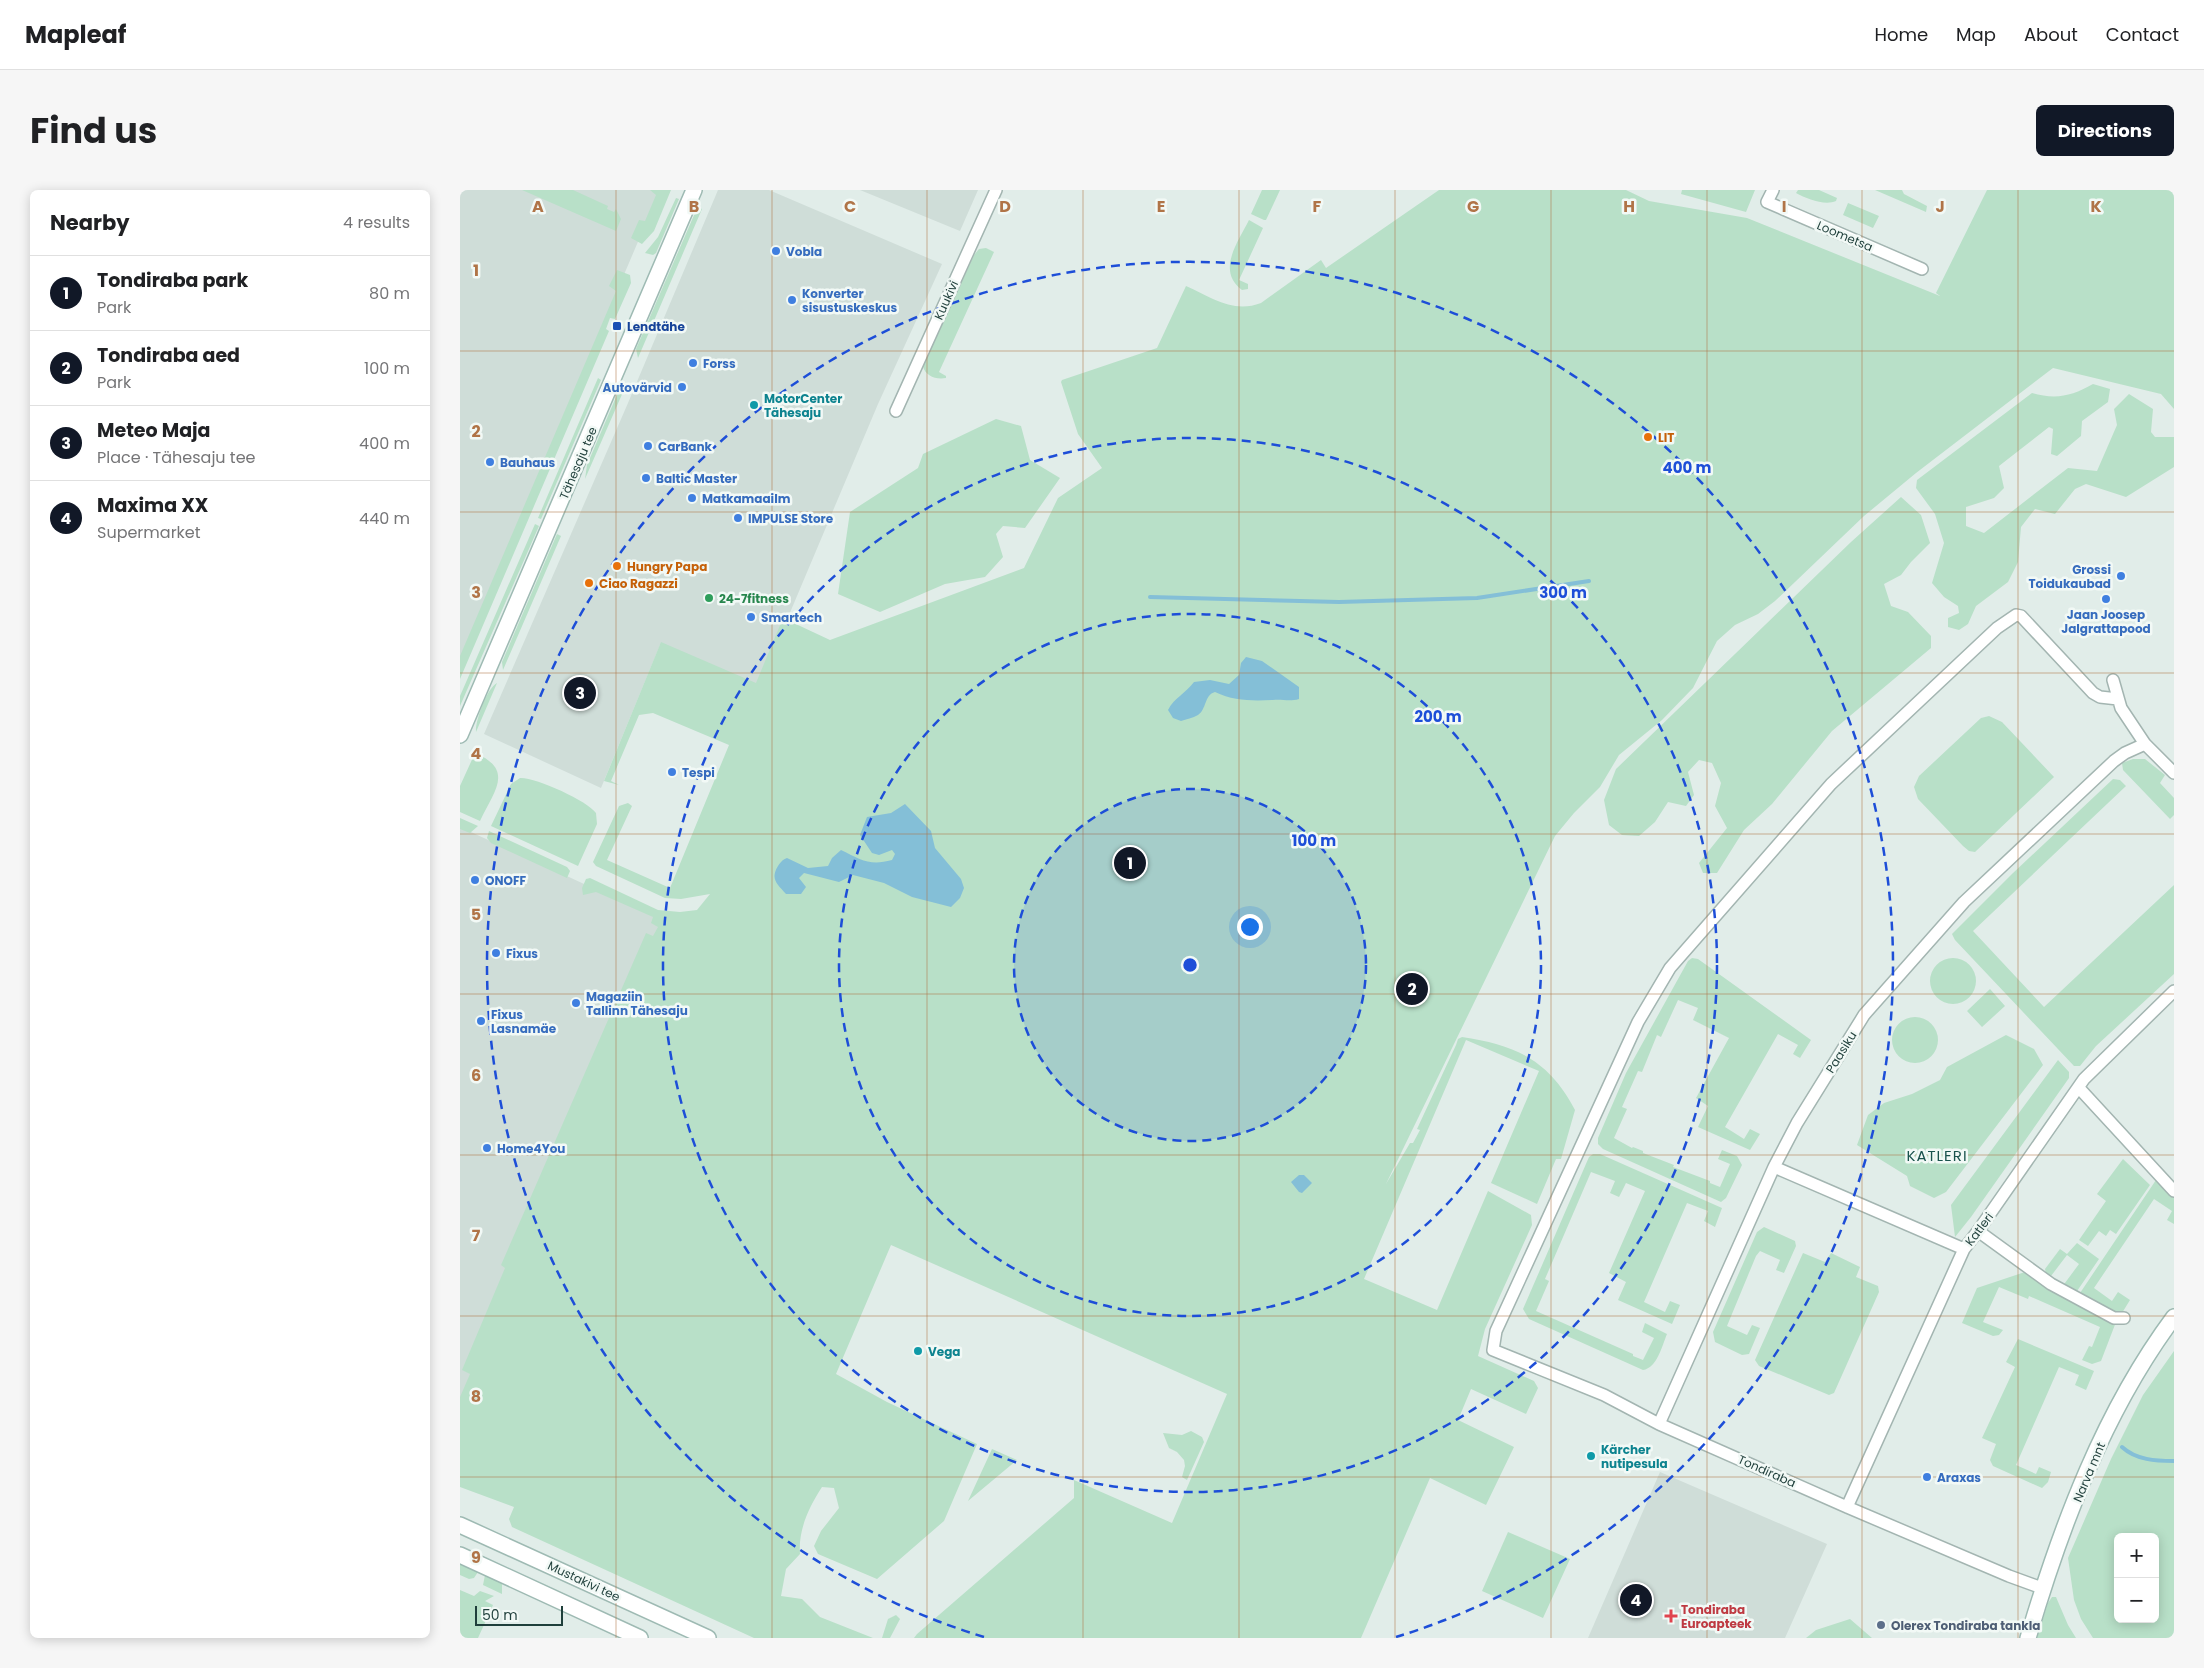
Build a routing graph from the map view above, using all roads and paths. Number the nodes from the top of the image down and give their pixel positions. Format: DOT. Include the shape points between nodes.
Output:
graph roads {
  1 [pos="694,190"];
  2 [pos="996,190"];
  3 [pos="1773,190"];
  4 [pos="1922,269"];
  5 [pos="896,411"];
  6 [pos="2113,680"];
  7 [pos="2118,699"];
  8 [pos="460,735"];
  9 [pos="2145,744"];
  10 [pos="2174,773"];
  11 [pos="2174,991"];
  12 [pos="2079,1088"];
  13 [pos="1774,1167"];
  14 [pos="2174,1191"];
  15 [pos="1978,1231"];
  16 [pos="1964,1249"];
  17 [pos="2174,1317"];
  18 [pos="2124,1318"];
  19 [pos="1659,1424"];
  20 [pos="1847,1507"];
  21 [pos="460,1525"];
  22 [pos="460,1555"];
  23 [pos="2042,1588"];
  24 [pos="640,1638"];
  25 [pos="708,1638"];
  26 [pos="2028,1638"];
  1 -- 8 [label="main road, Tähesaju tee"];
  2 -- 5 [label="street, Kuukivi"];
  3 -- 4 [label="street, Loometsa" via="1767,202"];
  6 -- 7 [label="street"];
  7 -- 9 [label="street"];
  7 -- 19 [label="street, Tondiraba" via="2093,693 2016,614 1997,628 1831,784 1670,968 1638,1022 1549,1214 1496,1331 1493,1350 1604,1395"];
  9 -- 10 [label="street"];
  9 -- 13 [label="street, Paasiku" via="2125,753 1964,902 1864,1015 1797,1123"];
  11 -- 12 [label="street, Katleri" via="2111,1051"];
  12 -- 14 [label="street"];
  12 -- 15 [label="street, Katleri"];
  13 -- 16 [label="street"];
  13 -- 19 [label="street, Paasiku"];
  15 -- 16 [label="street, Katleri"];
  15 -- 18 [label="street" via="2051,1284 2114,1318"];
  16 -- 20 [label="street, Katleri"];
  17 -- 23 [label="main road, Narva mnt" via="2135,1377 2096,1451"];
  19 -- 20 [label="street, Tondiraba"];
  20 -- 23 [label="street, Tondiraba"];
  21 -- 25 [label="main road, Mustakivi tee"];
  22 -- 24 [label="main road"];
  23 -- 26 [label="main road, Narva mnt"];
}
